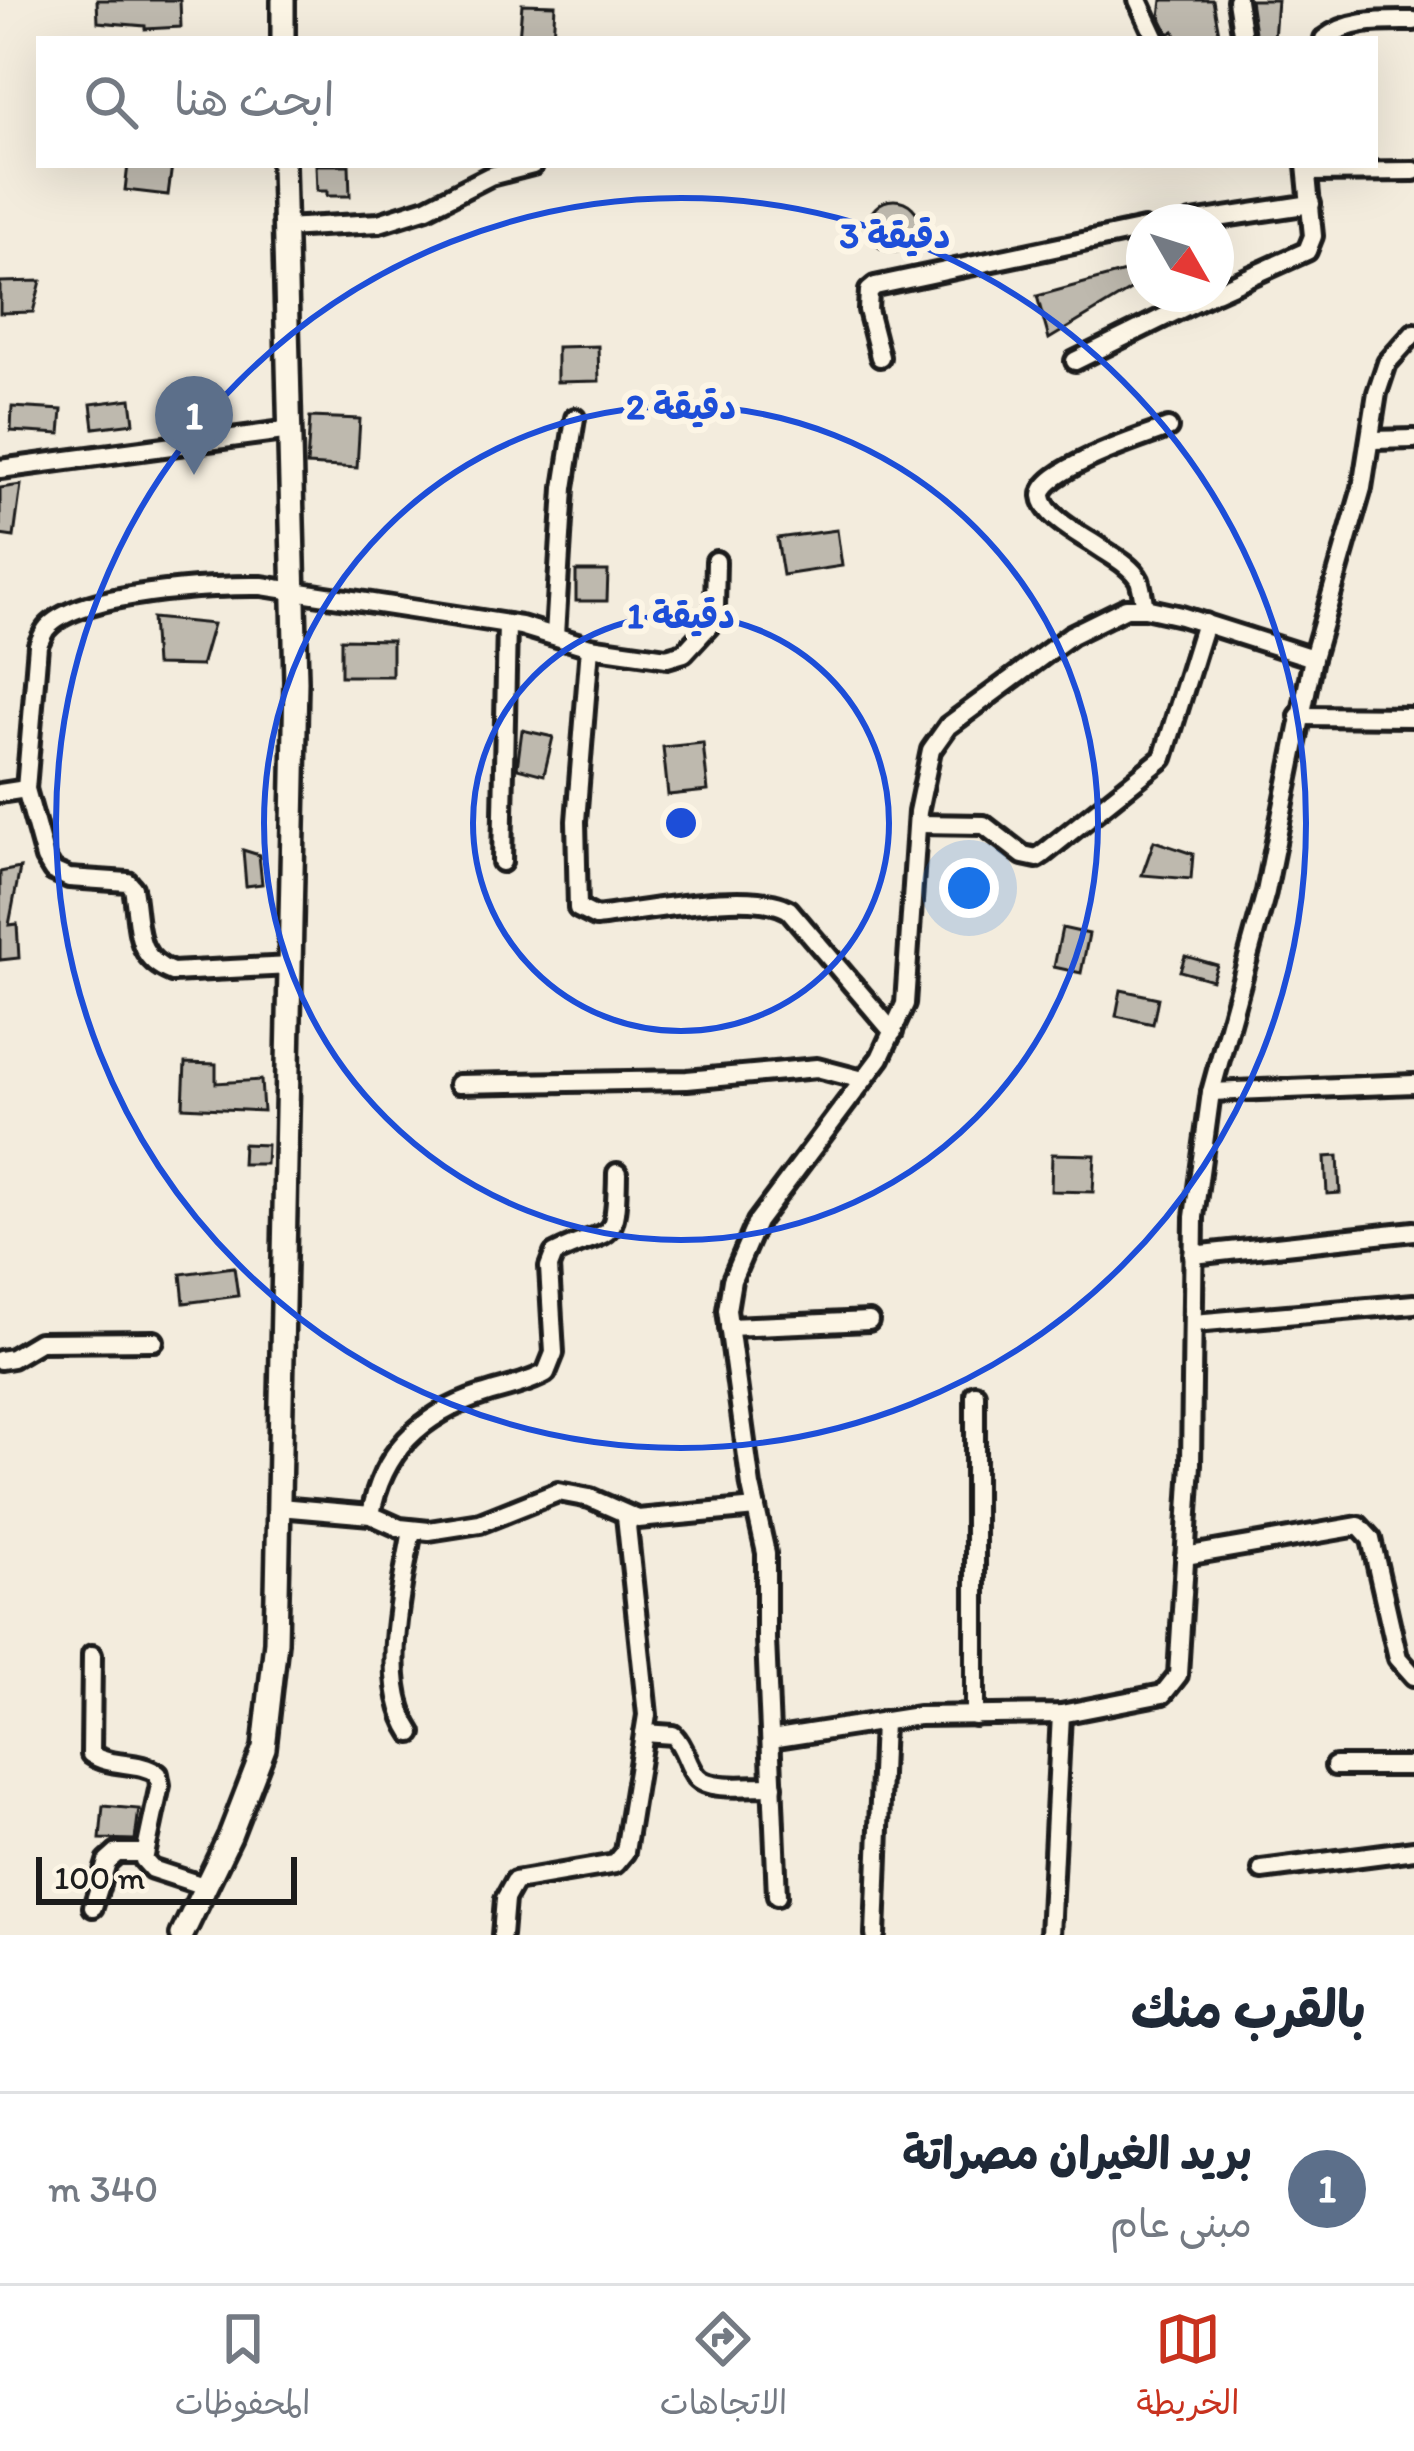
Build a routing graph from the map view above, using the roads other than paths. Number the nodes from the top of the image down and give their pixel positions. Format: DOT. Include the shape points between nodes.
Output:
graph roads {
  1 [pos="283,0"];
  2 [pos="1138,0"];
  3 [pos="1237,0"];
  4 [pos="1414,21"];
  5 [pos="283,36"];
  6 [pos="1155,36"];
  7 [pos="1243,36"];
  8 [pos="1328,36"];
  9 [pos="283,168"];
  10 [pos="521,168"];
  11 [pos="1307,169"];
  12 [pos="1414,171"];
  13 [pos="1311,204"];
  14 [pos="1234,216"];
  15 [pos="283,228"];
  16 [pos="1126,233"];
  17 [pos="1234,284"];
  18 [pos="1174,312"];
  19 [pos="1413,337"];
  20 [pos="880,357"];
  21 [pos="1075,361"];
  22 [pos="574,418"];
  23 [pos="1168,428"];
  24 [pos="291,430"];
  25 [pos="1414,439"];
  26 [pos="1373,440"];
  27 [pos="0,469"];
  28 [pos="716,561"];
  29 [pos="295,590"];
  30 [pos="1145,608"];
  31 [pos="1205,623"];
  32 [pos="506,624"];
  33 [pos="555,635"];
  34 [pos="590,647"];
  35 [pos="1313,658"];
  36 [pos="1299,716"];
  37 [pos="1414,717"];
  38 [pos="26,789"];
  39 [pos="0,793"];
  40 [pos="917,824"];
  41 [pos="502,862"];
  42 [pos="291,966"];
  43 [pos="893,1032"];
  44 [pos="863,1080"];
  45 [pos="458,1084"];
  46 [pos="1414,1084"];
  47 [pos="1211,1092"];
  48 [pos="617,1173"];
  49 [pos="1414,1231"];
  50 [pos="1192,1255"];
  51 [pos="1414,1304"];
  52 [pos="869,1321"];
  53 [pos="1194,1323"];
  54 [pos="728,1327"];
  55 [pos="154,1341"];
  56 [pos="0,1360"];
  57 [pos="975,1394"];
  58 [pos="279,1507"];
  59 [pos="756,1508"];
  60 [pos="371,1515"];
  61 [pos="626,1516"];
  62 [pos="412,1530"];
  63 [pos="1186,1556"];
  64 [pos="92,1655"];
  65 [pos="1414,1676"];
  66 [pos="1061,1714"];
  67 [pos="975,1716"];
  68 [pos="883,1721"];
  69 [pos="644,1732"];
  70 [pos="412,1733"];
  71 [pos="771,1739"];
  72 [pos="1335,1766"];
  73 [pos="1414,1766"];
  74 [pos="773,1786"];
  75 [pos="1414,1850"];
  76 [pos="143,1853"];
  77 [pos="1262,1870"];
  78 [pos="207,1887"];
  79 [pos="778,1895"];
  80 [pos="93,1907"];
  81 [pos="190,1931"];
  82 [pos="502,1935"];
  83 [pos="875,1935"];
  84 [pos="1050,1935"];
  1 -- 5 [label="street"];
  2 -- 6 [label="street"];
  3 -- 7 [label="street"];
  4 -- 8 [label="street" via="1358,24"];
  9 -- 15 [label="street"];
  10 -- 15 [label="street" via="379,223"];
  11 -- 12 [label="street"];
  11 -- 13 [label="street"];
  13 -- 14 [label="street"];
  13 -- 17 [label="street" via="1307,251"];
  15 -- 24 [label="street"];
  16 -- 20 [label="street" via="875,286 868,310"];
  18 -- 21 [label="street"];
  19 -- 26 [label="street" via="1387,363"];
  22 -- 33 [label="street"];
  23 -- 30 [label="street" via="1110,449 1043,489 1053,514 1129,568"];
  24 -- 27 [label="street"];
  24 -- 29 [label="street"];
  25 -- 26 [label="street"];
  26 -- 35 [label="street"];
  28 -- 34 [label="street" via="709,626 684,653 649,658"];
  29 -- 32 [label="street"];
  29 -- 38 [label="street" via="225,585 122,598 46,628"];
  29 -- 42 [label="street"];
  30 -- 31 [label="street"];
  30 -- 40 [label="street" via="1088,624 948,726 926,764"];
  31 -- 35 [label="street"];
  31 -- 40 [label="street" via="1162,758 1043,854 1024,855 984,825"];
  32 -- 33 [label="street"];
  32 -- 41 [label="street"];
  33 -- 34 [label="street"];
  34 -- 43 [label="street" via="578,908 596,917 775,902"];
  35 -- 36 [label="street"];
  36 -- 37 [label="street"];
  36 -- 47 [label="street" via="1266,892"];
  38 -- 39 [label="street"];
  38 -- 42 [label="street" via="53,871 134,888 145,955 157,966"];
  40 -- 43 [label="street" via="909,978"];
  42 -- 58 [label="street"];
  43 -- 44 [label="street"];
  44 -- 45 [label="street" via="817,1068 687,1080"];
  44 -- 54 [label="street" via="757,1222 733,1280"];
  46 -- 47 [label="street"];
  47 -- 50 [label="street"];
  48 -- 60 [label="street" via="611,1228 554,1254 549,1267 554,1353 546,1373 470,1399 410,1433 383,1472"];
  49 -- 50 [label="street"];
  50 -- 53 [label="street"];
  51 -- 53 [label="street"];
  52 -- 54 [label="street"];
  53 -- 63 [label="street"];
  54 -- 59 [label="street"];
  55 -- 56 [label="street" via="39,1342"];
  57 -- 67 [label="street"];
  58 -- 60 [label="street"];
  58 -- 78 [label="street" via="268,1731"];
  59 -- 61 [label="street"];
  59 -- 71 [label="street" via="766,1553"];
  60 -- 62 [label="street"];
  61 -- 62 [label="street" via="558,1492 480,1523"];
  61 -- 69 [label="street"];
  62 -- 70 [label="street" via="395,1688"];
  63 -- 65 [label="street" via="1359,1526 1371,1539 1397,1658"];
  63 -- 66 [label="street" via="1172,1688"];
  64 -- 76 [label="street" via="91,1754 150,1768 160,1779"];
  66 -- 67 [label="street"];
  66 -- 84 [label="street"];
  67 -- 68 [label="street"];
  68 -- 71 [label="street"];
  68 -- 83 [label="street"];
  69 -- 74 [label="street" via="674,1735 706,1784"];
  69 -- 82 [label="street" via="622,1858 514,1881"];
  71 -- 74 [label="street"];
  72 -- 73 [label="street"];
  74 -- 79 [label="street"];
  75 -- 77 [label="street"];
  76 -- 78 [label="street" via="152,1869"];
  76 -- 80 [label="street" via="117,1853 107,1862"];
  78 -- 81 [label="street"];
}
